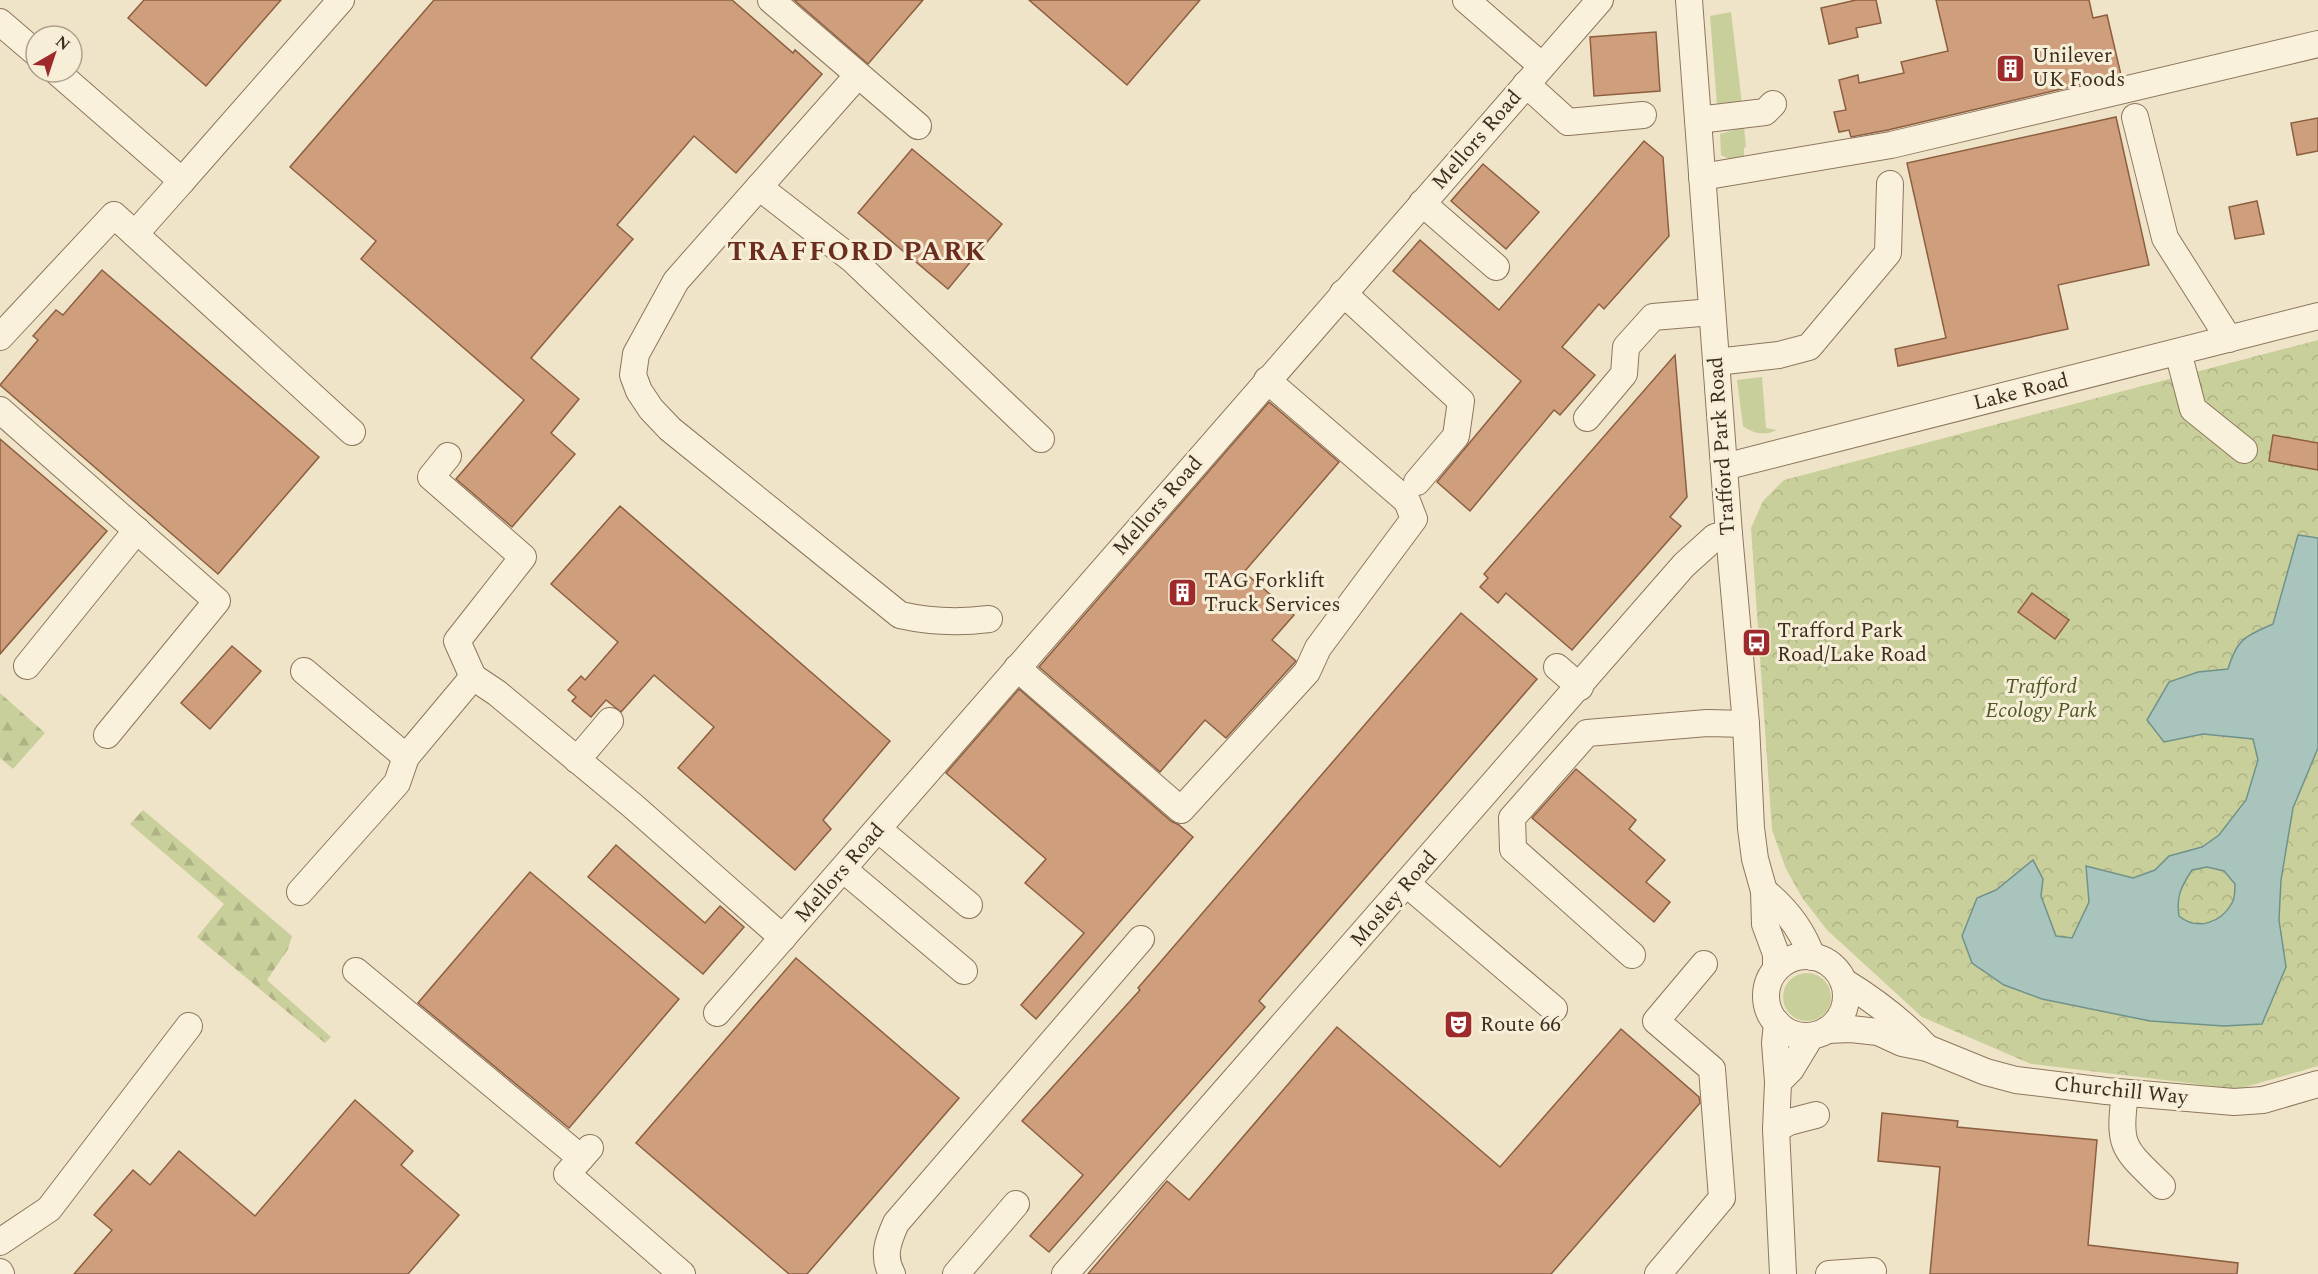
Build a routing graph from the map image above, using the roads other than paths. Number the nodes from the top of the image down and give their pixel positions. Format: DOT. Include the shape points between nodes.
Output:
graph roads {
  1 [pos="341,0"];
  2 [pos="771,0"];
  3 [pos="1466,0"];
  4 [pos="1600,0"];
  5 [pos="1689,0"];
  6 [pos="0,22"];
  7 [pos="24,43"];
  8 [pos="2318,44"];
  9 [pos="858,75"];
  10 [pos="1534,75"];
  11 [pos="71,84"];
  12 [pos="1773,104"];
  13 [pos="1643,115"];
  14 [pos="2135,117"];
  15 [pos="1698,120"];
  16 [pos="918,126"];
  17 [pos="1702,177"];
  18 [pos="182,181"];
  19 [pos="1890,184"];
  20 [pos="759,188"];
  21 [pos="1422,203"];
  22 [pos="135,234"];
  23 [pos="1496,267"];
  24 [pos="1343,293"];
  25 [pos="1712,312"];
  26 [pos="2318,316"];
  27 [pos="0,337"];
  28 [pos="2229,339"];
  29 [pos="2178,352"];
  30 [pos="1716,362"];
  31 [pos="1267,380"];
  32 [pos="0,410"];
  33 [pos="1587,418"];
  34 [pos="352,432"];
  35 [pos="1041,439"];
  36 [pos="2244,450"];
  37 [pos="448,456"];
  38 [pos="1724,467"];
  39 [pos="1417,482"];
  40 [pos="137,530"];
  41 [pos="1729,534"];
  42 [pos="989,618"];
  43 [pos="27,666"];
  44 [pos="1557,667"];
  45 [pos="1017,668"];
  46 [pos="304,671"];
  47 [pos="473,676"];
  48 [pos="1580,687"];
  49 [pos="610,721"];
  50 [pos="1746,724"];
  51 [pos="107,735"];
  52 [pos="406,757"];
  53 [pos="577,760"];
  54 [pos="878,829"];
  55 [pos="843,869"];
  56 [pos="1407,884"];
  57 [pos="1764,891"];
  58 [pos="300,892"];
  59 [pos="969,905"];
  60 [pos="783,938"];
  61 [pos="1141,939"];
  62 [pos="1632,955"];
  63 [pos="1812,957"];
  64 [pos="1704,964"];
  65 [pos="1776,969"];
  66 [pos="356,971"];
  67 [pos="964,971"];
  68 [pos="1843,981"];
  69 [pos="1554,1009"];
  70 [pos="717,1013"];
  71 [pos="1777,1023"];
  72 [pos="189,1026"];
  73 [pos="1819,1033"];
  74 [pos="1927,1048"];
  75 [pos="1778,1082"];
  76 [pos="2318,1084"];
  77 [pos="2125,1093"];
  78 [pos="1816,1115"];
  79 [pos="1776,1129"];
  80 [pos="2162,1186"];
  81 [pos="1016,1204"];
  82 [pos="0,1242"];
  83 [pos="1874,1271"];
  84 [pos="682,1274"];
  85 [pos="892,1274"];
  86 [pos="956,1274"];
  87 [pos="1065,1274"];
  88 [pos="1658,1274"];
  89 [pos="1783,1274"];
  90 [pos="1829,1274"];
  1 -- 18 [label="street"];
  2 -- 9 [label="street"];
  3 -- 10 [label="street"];
  4 -- 10 [label="street, Mellors Road"];
  5 -- 15 [label="street, Trafford Park Road"];
  6 -- 7 [label="street"];
  8 -- 17 [label="street" via="1891,145"];
  9 -- 16 [label="street"];
  9 -- 20 [label="street"];
  10 -- 13 [label="street" via="1568,122"];
  10 -- 21 [label="street, Mellors Road"];
  11 -- 18 [label="street"];
  12 -- 15 [label="street" via="1765,112"];
  14 -- 28 [label="street" via="2165,238"];
  15 -- 17 [label="street, Trafford Park Road"];
  17 -- 25 [label="street, Trafford Park Road"];
  18 -- 22 [label="street"];
  19 -- 30 [label="street" via="1888,253 1809,347 1779,355"];
  20 -- 35 [label="street" via="853,260"];
  20 -- 42 [label="street" via="676,281 636,354 633,375 639,391 670,429 900,615 957,623"];
  21 -- 23 [label="street"];
  21 -- 24 [label="street, Mellors Road"];
  22 -- 27 [label="street" via="114,214"];
  22 -- 34 [label="street"];
  24 -- 31 [label="street, Mellors Road"];
  24 -- 39 [label="street" via="1461,401 1456,436"];
  25 -- 30 [label="street, Trafford Park Road"];
  25 -- 33 [label="street" via="1653,317 1626,347 1624,374"];
  26 -- 28 [label="street, Lake Road"];
  28 -- 29 [label="street, Lake Road"];
  29 -- 36 [label="street" via="2193,410"];
  29 -- 38 [label="street, Lake Road"];
  30 -- 38 [label="street, Trafford Park Road"];
  31 -- 45 [label="street, Mellors Road"];
  31 -- 45 [label="street" via="1407,501 1414,519 1318,648 1307,672 1181,810"];
  32 -- 40 [label="street"];
  37 -- 47 [label="street" via="431,477 523,558 457,641"];
  38 -- 41 [label="street, Trafford Park Road"];
  40 -- 43 [label="street"];
  40 -- 51 [label="street" via="217,601"];
  41 -- 48 [label="street, Mosley Road" via="1704,545"];
  41 -- 50 [label="street, Trafford Park Road"];
  44 -- 48 [label="street"];
  45 -- 54 [label="street, Mellors Road"];
  46 -- 52 [label="street"];
  47 -- 52 [label="street"];
  47 -- 53 [label="street"];
  48 -- 56 [label="street, Mosley Road"];
  49 -- 53 [label="street"];
  50 -- 57 [label="street, Trafford Park Road" via="1751,828"];
  50 -- 62 [label="street" via="1707,723 1587,733 1512,818 1514,849"];
  52 -- 58 [label="street" via="397,783"];
  53 -- 60 [label="street"];
  54 -- 55 [label="street, Mellors Road"];
  54 -- 59 [label="street"];
  55 -- 60 [label="street, Mellors Road"];
  55 -- 67 [label="street"];
  56 -- 69 [label="street"];
  56 -- 87 [label="street, Mosley Road"];
  57 -- 63 [label="street" via="1781,905 1806,940"];
  57 -- 65 [label="street, Trafford Park Road" via="1765,924 1776,954"];
  60 -- 70 [label="street, Mellors Road"];
  61 -- 85 [label="street" via="896,1223 886,1246"];
  63 -- 65 [label="street" via="1786,961"];
  63 -- 68 [label="street" via="1831,965"];
  64 -- 88 [label="street" via="1656,1021 1712,1069 1722,1198"];
  65 -- 71 [label="street" via="1766,1002"];
  66 -- 84 [label="street" via="585,1153 567,1174"];
  68 -- 73 [label="street" via="1844,1009 1837,1021"];
  68 -- 74 [label="street, Churchill Way" via="1908,1028"];
  71 -- 73 [label="street" via="1797,1035"];
  71 -- 75 [label="street"];
  72 -- 82 [label="street" via="49,1209"];
  73 -- 74 [label="street, Churchill Way" via="1851,1029 1878,1032 1902,1043"];
  73 -- 75 [label="street"];
  74 -- 77 [label="street, Churchill Way" via="2016,1080"];
  75 -- 79 [label="street"];
  76 -- 77 [label="street, Churchill Way" via="2263,1100 2234,1102"];
  77 -- 80 [label="street" via="2122,1140 2131,1156"];
  78 -- 79 [label="street"];
  79 -- 89 [label="street"];
  81 -- 86 [label="street"];
  83 -- 90 [label="street"];
}
